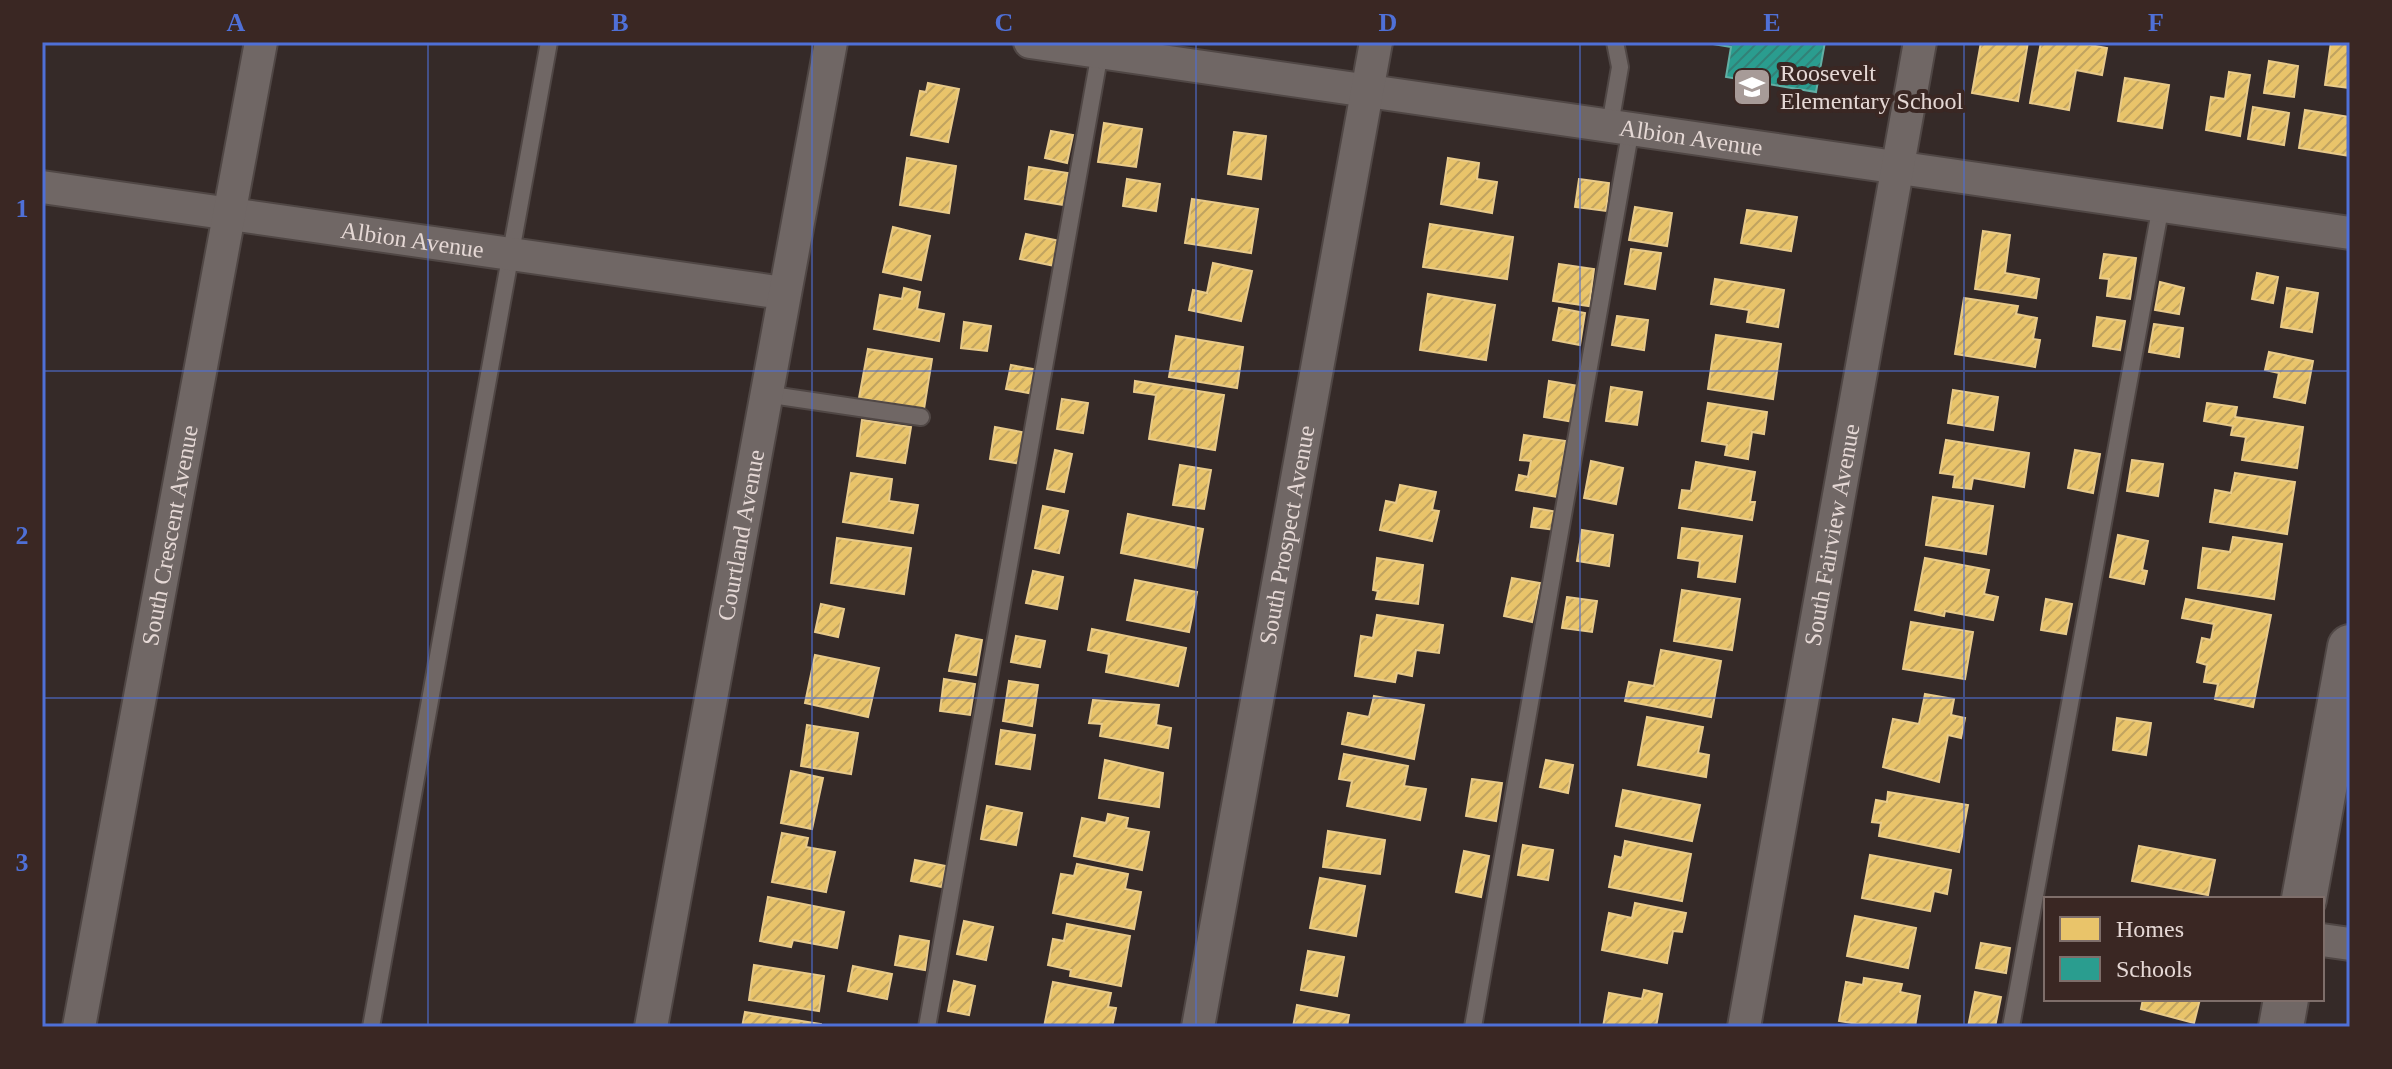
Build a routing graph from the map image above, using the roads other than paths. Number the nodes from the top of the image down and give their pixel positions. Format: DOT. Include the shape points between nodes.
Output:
graph roads {
  1 [pos="261,42"];
  2 [pos="549,42"];
  3 [pos="831,42"];
  4 [pos="1030,42"];
  5 [pos="1376,42"];
  6 [pos="1615,42"];
  7 [pos="1920,42"];
  8 [pos="1100,52"];
  9 [pos="1367,91"];
  10 [pos="1620,127"];
  11 [pos="1898,166"];
  12 [pos="42,187"];
  13 [pos="2161,205"];
  14 [pos="229,214"];
  15 [pos="2350,233"];
  16 [pos="511,254"];
  17 [pos="783,293"];
  18 [pos="765,394"];
  19 [pos="921,417"];
  20 [pos="2350,647"];
  21 [pos="2304,897"];
  22 [pos="2324,940"];
  23 [pos="2350,944"];
  24 [pos="2286,1001"];
  25 [pos="79,1027"];
  26 [pos="371,1027"];
  27 [pos="651,1027"];
  28 [pos="927,1027"];
  29 [pos="1198,1027"];
  30 [pos="1473,1027"];
  31 [pos="1744,1027"];
  32 [pos="2011,1027"];
  33 [pos="2281,1027"];
  1 -- 14 [label="street, South Crescent Avenue"];
  2 -- 16 [label="lane"];
  3 -- 17 [label="street, Courtland Avenue"];
  4 -- 8 [label="street, Albion Avenue"];
  5 -- 9 [label="street, South Prospect Avenue"];
  6 -- 10 [label="lane"];
  7 -- 11 [label="street, South Fairview Avenue"];
  8 -- 9 [label="street, Albion Avenue"];
  8 -- 28 [label="lane"];
  9 -- 10 [label="street, Albion Avenue"];
  9 -- 29 [label="street, South Prospect Avenue"];
  10 -- 11 [label="street, Albion Avenue"];
  10 -- 30 [label="lane"];
  11 -- 13 [label="street, Albion Avenue"];
  11 -- 31 [label="street, South Fairview Avenue"];
  12 -- 14 [label="street, Albion Avenue"];
  13 -- 15 [label="street, Albion Avenue"];
  13 -- 32 [label="lane"];
  14 -- 16 [label="street, Albion Avenue"];
  14 -- 25 [label="street, South Crescent Avenue"];
  16 -- 17 [label="street, Albion Avenue"];
  16 -- 26 [label="lane"];
  17 -- 18 [label="street, Courtland Avenue"];
  18 -- 19 [label="lane"];
  18 -- 27 [label="street, Courtland Avenue"];
  20 -- 21 [label="street"];
  22 -- 23 [label="street"];
  24 -- 33 [label="street"];
}
